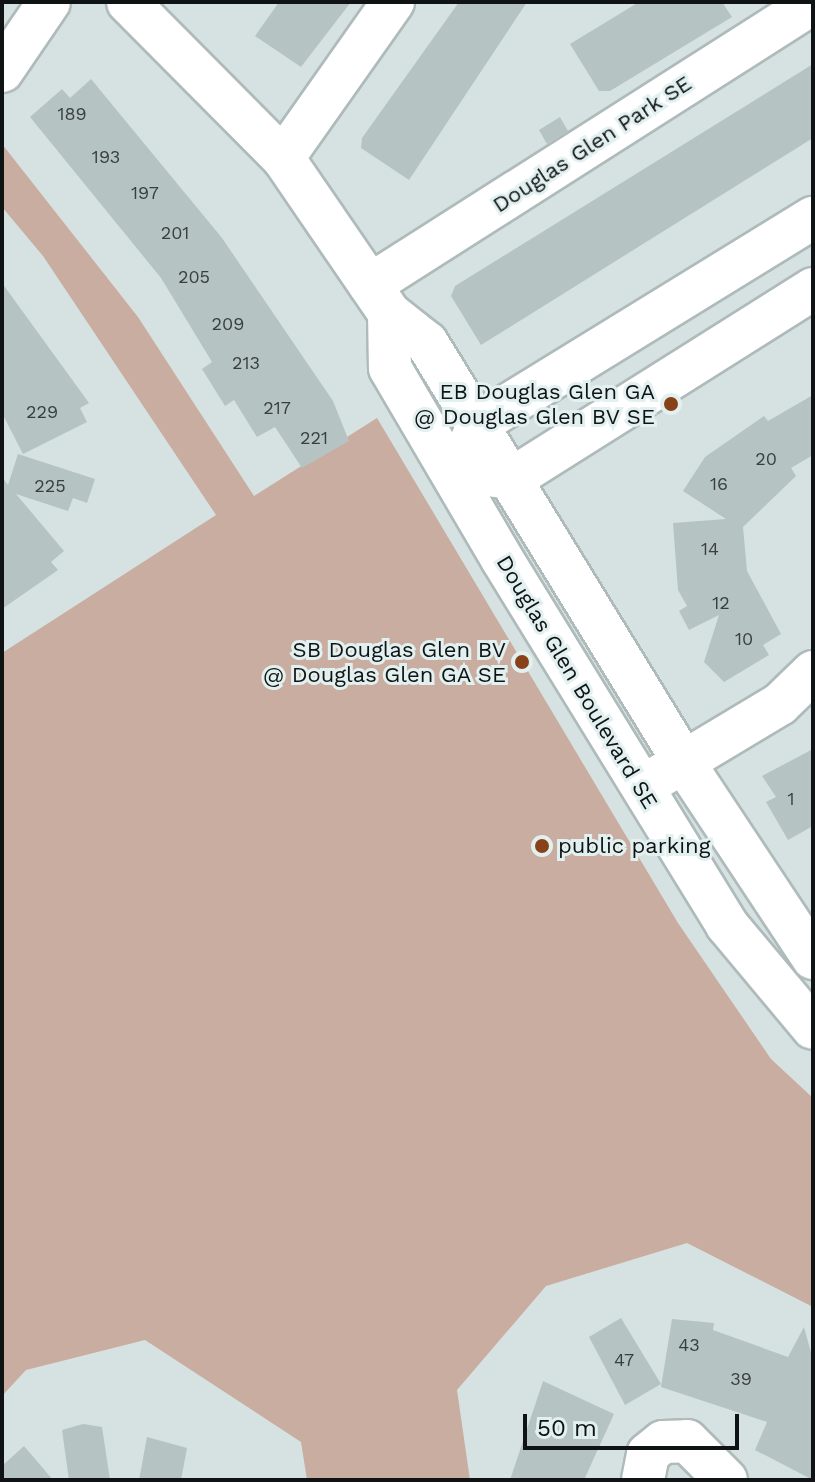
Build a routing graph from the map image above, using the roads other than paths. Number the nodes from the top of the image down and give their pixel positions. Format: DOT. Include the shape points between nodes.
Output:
graph roads {
  1 [pos="49,2"];
  2 [pos="128,2"];
  3 [pos="393,2"];
  4 [pos="813,3"];
  5 [pos="2,71"];
  6 [pos="283,158"];
  7 [pos="813,218"];
  8 [pos="813,289"];
  9 [pos="379,299"];
  10 [pos="481,422"];
  11 [pos="454,473"];
  12 [pos="513,478"];
  13 [pos="813,672"];
  14 [pos="684,763"];
  15 [pos="641,786"];
  16 [pos="813,958"];
  17 [pos="813,1028"];
  18 [pos="643,1480"];
  19 [pos="726,1480"];
  1 -- 5 [label="street"];
  2 -- 6 [label="street"];
  3 -- 6 [label="street"];
  4 -- 9 [label="street, Douglas Glen Park SE"];
  6 -- 9 [label="street"];
  7 -- 10 [label="street"];
  8 -- 12 [label="street"];
  9 -- 10 [label="street" via="427,343"];
  9 -- 11 [label="street, Douglas Glen Boulevard SE" via="390,368"];
  10 -- 11 [label="street"];
  10 -- 12 [label="street"];
  11 -- 12 [label="street"];
  11 -- 15 [label="street, Douglas Glen Boulevard SE"];
  12 -- 14 [label="street"];
  13 -- 14 [label="street" via="780,704"];
  14 -- 15 [label="street"];
  14 -- 16 [label="street"];
  15 -- 17 [label="street, Douglas Glen Boulevard SE" via="727,925"];
  18 -- 19 [label="street" via="648,1454 663,1442 687,1441"];
}
